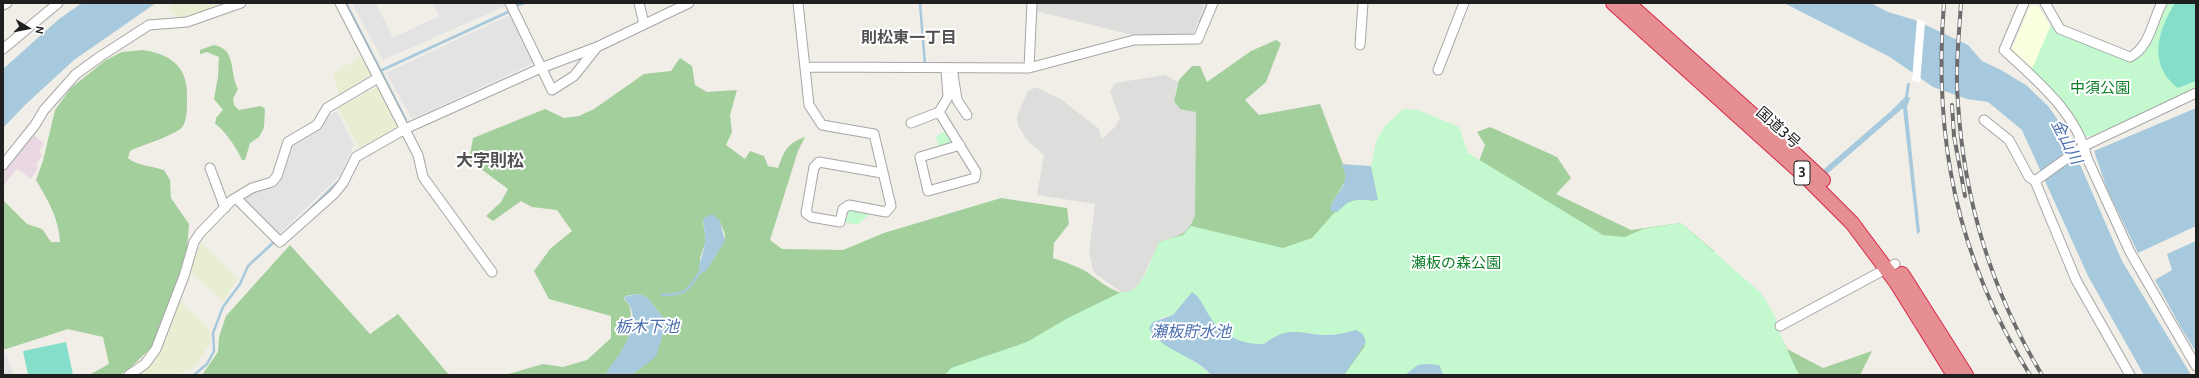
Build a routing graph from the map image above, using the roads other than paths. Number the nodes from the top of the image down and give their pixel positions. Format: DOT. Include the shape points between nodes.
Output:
graph roads {
  1 [pos="7,3"];
  2 [pos="58,3"];
  3 [pos="241,3"];
  4 [pos="340,3"];
  5 [pos="510,3"];
  6 [pos="639,3"];
  7 [pos="689,3"];
  8 [pos="798,3"];
  9 [pos="1032,3"];
  10 [pos="1213,3"];
  11 [pos="1363,3"];
  12 [pos="1464,3"];
  13 [pos="1613,3"];
  14 [pos="1628,3"];
  15 [pos="2024,3"];
  16 [pos="2045,3"];
  17 [pos="2162,3"];
  18 [pos="3,5"];
  19 [pos="644,24"];
  20 [pos="1360,45"];
  21 [pos="598,47"];
  22 [pos="3,49"];
  23 [pos="805,67"];
  24 [pos="542,68"];
  25 [pos="1029,68"];
  26 [pos="950,69"];
  27 [pos="1438,70"];
  28 [pos="378,78"];
  29 [pos="2196,93"];
  30 [pos="939,112"];
  31 [pos="967,115"];
  32 [pos="1984,120"];
  33 [pos="911,123"];
  34 [pos="405,130"];
  35 [pos="960,145"];
  36 [pos="2080,148"];
  37 [pos="3,165"];
  38 [pos="210,168"];
  39 [pos="882,173"];
  40 [pos="2035,181"];
  41 [pos="236,198"];
  42 [pos="225,208"];
  43 [pos="1890,266"];
  44 [pos="492,272"];
  45 [pos="1780,326"];
  46 [pos="2196,366"];
  47 [pos="129,375"];
  48 [pos="1954,375"];
  49 [pos="1966,375"];
  50 [pos="2130,375"];
  1 -- 18 [label="street"];
  2 -- 22 [label="street"];
  3 -- 37 [label="street" via="187,22 149,25 101,56 76,74 44,110"];
  4 -- 28 [label="street"];
  5 -- 24 [label="street"];
  6 -- 19 [label="street"];
  7 -- 19 [label="street"];
  8 -- 23 [label="street"];
  9 -- 25 [label="street"];
  10 -- 25 [label="street" via="1198,39 1134,40"];
  11 -- 20 [label="street"];
  12 -- 27 [label="street"];
  13 -- 43 [label="highway, 国道3号 / 3" via="1829,199"];
  14 -- 43 [label="highway, 国道3号 / 3" via="1816,173 1858,218"];
  15 -- 36 [label="street" via="2004,50 2039,82 2063,109"];
  16 -- 17 [label="street" via="2060,29 2130,57 2138,53"];
  19 -- 21 [label="street"];
  21 -- 24 [label="street"];
  21 -- 24 [label="street" via="574,76 552,90"];
  23 -- 26 [label="street"];
  23 -- 39 [label="street" via="809,105 822,125 874,134"];
  24 -- 34 [label="street"];
  25 -- 26 [label="street"];
  26 -- 30 [label="street" via="948,97"];
  26 -- 31 [label="street" via="958,100"];
  28 -- 34 [label="street"];
  28 -- 41 [label="street" via="327,108 317,125 288,142 277,176 272,182 252,188"];
  29 -- 36 [label="street"];
  30 -- 33 [label="street"];
  30 -- 35 [label="street"];
  32 -- 40 [label="street" via="2010,140 2029,177"];
  34 -- 41 [label="street" via="356,157 343,183 334,194 277,240"];
  34 -- 44 [label="street" via="418,155 423,177"];
  35 -- 35 [label="street" via="976,172 975,178 928,191 920,157"];
  36 -- 40 [label="street"];
  36 -- 46 [label="street" via="2130,252"];
  38 -- 42 [label="street"];
  39 -- 39 [label="street" via="892,206 886,212 849,205 843,209 840,222 811,217 806,213 814,167 820,162"];
  40 -- 50 [label="street" via="2076,280"];
  41 -- 42 [label="street"];
  42 -- 47 [label="street" via="194,242 156,349 144,364"];
  43 -- 45 [label="street"];
  43 -- 48 [label="highway, 国道3号 / 3"];
  43 -- 49 [label="highway, 国道3号 / 3"];
}
